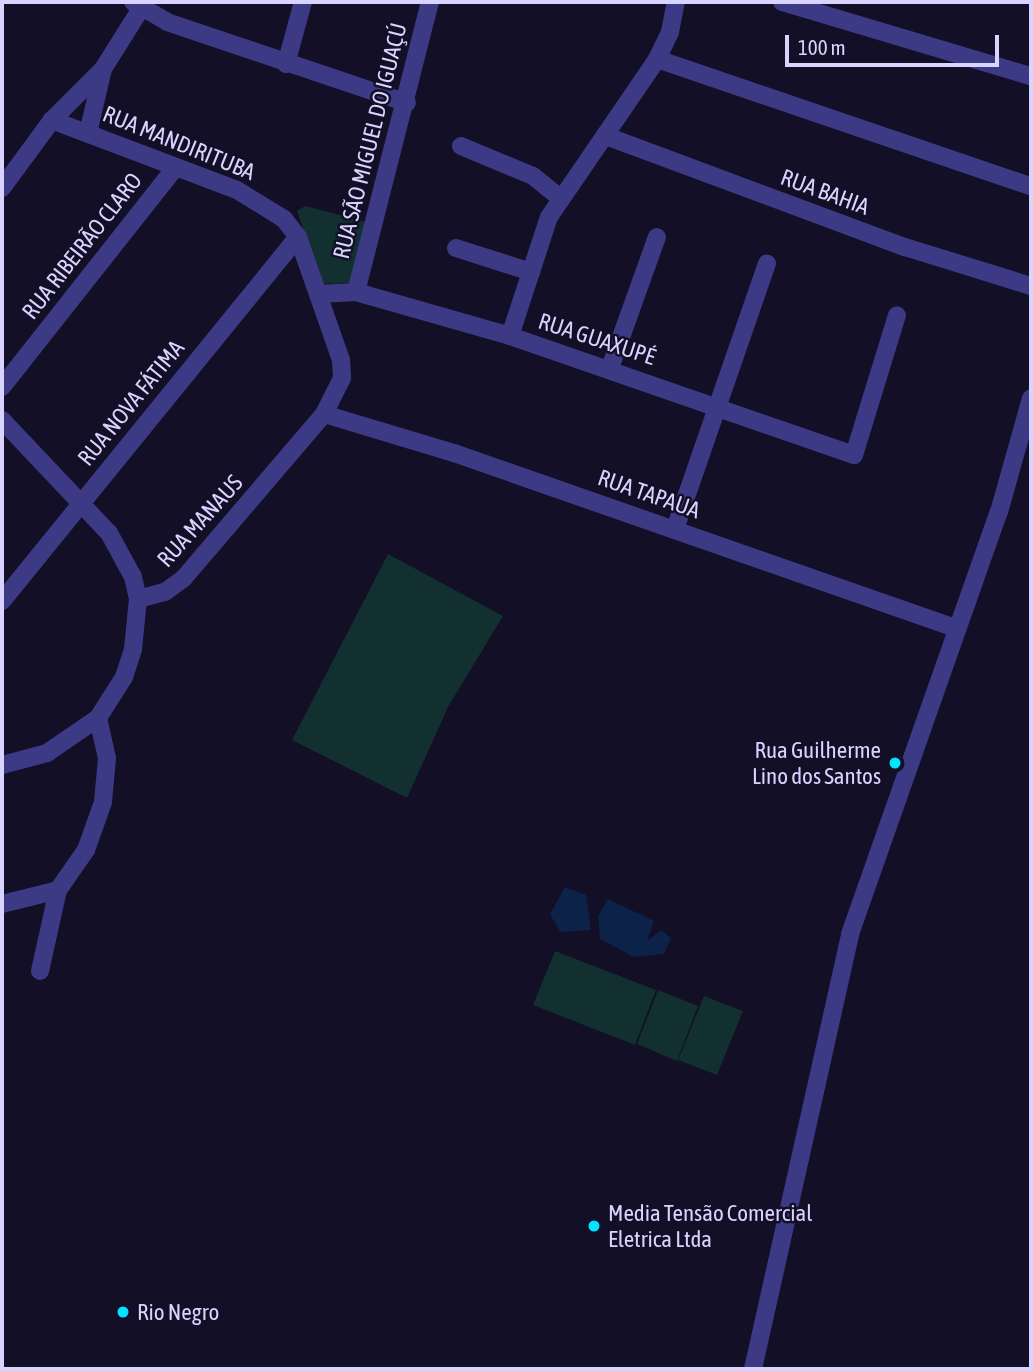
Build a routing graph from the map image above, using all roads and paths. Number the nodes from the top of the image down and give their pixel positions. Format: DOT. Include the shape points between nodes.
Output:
graph roads {
  1 [pos="303,2"];
  2 [pos="430,2"];
  3 [pos="676,2"];
  4 [pos="782,2"];
  5 [pos="141,4"];
  6 [pos="657,59"];
  7 [pos="286,64"];
  8 [pos="103,69"];
  9 [pos="1031,76"];
  10 [pos="407,103"];
  11 [pos="52,120"];
  12 [pos="88,133"];
  13 [pos="606,136"];
  14 [pos="461,146"];
  15 [pos="175,168"];
  16 [pos="1031,186"];
  17 [pos="2,188"];
  18 [pos="560,198"];
  19 [pos="298,237"];
  20 [pos="657,237"];
  21 [pos="456,248"];
  22 [pos="767,263"];
  23 [pos="531,272"];
  24 [pos="1031,286"];
  25 [pos="356,292"];
  26 [pos="319,294"];
  27 [pos="897,315"];
  28 [pos="510,336"];
  29 [pos="610,368"];
  30 [pos="2,387"];
  31 [pos="1031,398"];
  32 [pos="720,407"];
  33 [pos="324,414"];
  34 [pos="2,420"];
  35 [pos="83,501"];
  36 [pos="675,529"];
  37 [pos="138,599"];
  38 [pos="2,601"];
  39 [pos="955,628"];
  40 [pos="98,718"];
  41 [pos="2,765"];
  42 [pos="58,890"];
  43 [pos="2,904"];
  44 [pos="40,971"];
  45 [pos="753,1369"];
  1 -- 7 [label="street"];
  2 -- 10 [label="street, RUA SÃO MIGUEL DO IGUAÇÚ"];
  3 -- 6 [label="street" via="670,32"];
  4 -- 9 [label="street"];
  5 -- 7 [label="street"];
  5 -- 8 [label="street"];
  6 -- 13 [label="street"];
  6 -- 16 [label="street"];
  7 -- 10 [label="street"];
  8 -- 11 [label="street"];
  8 -- 12 [label="street"];
  10 -- 25 [label="street, RUA SÃO MIGUEL DO IGUAÇÚ"];
  11 -- 12 [label="street, RUA MANDIRITUBA"];
  11 -- 17 [label="street"];
  12 -- 15 [label="street, RUA MANDIRITUBA"];
  13 -- 18 [label="street"];
  13 -- 24 [label="street, RUA BAHIA" via="905,247"];
  14 -- 18 [label="street" via="533,176"];
  15 -- 19 [label="street, RUA MANDIRITUBA" via="265,205"];
  15 -- 30 [label="street, RUA RIBEIRÃO CLARO"];
  18 -- 23 [label="street"];
  19 -- 26 [label="street, RUA MANDIRITUBA"];
  19 -- 35 [label="street, RUA NOVA FÁTIMA"];
  20 -- 29 [label="street"];
  21 -- 23 [label="street"];
  22 -- 32 [label="street"];
  23 -- 28 [label="street"];
  25 -- 26 [label="street, RUA GUAXUPÉ"];
  25 -- 28 [label="street, RUA GUAXUPÉ"];
  26 -- 33 [label="street, RUA MANAUS" via="341,360 342,379"];
  27 -- 32 [label="street, RUA GUAXUPÉ" via="854,455"];
  28 -- 29 [label="street, RUA GUAXUPÉ"];
  29 -- 32 [label="street, RUA GUAXUPÉ"];
  31 -- 39 [label="street" via="999,512"];
  32 -- 36 [label="street"];
  33 -- 36 [label="street, RUA TAPAUA"];
  33 -- 37 [label="street, RUA MANAUS" via="183,579 165,592"];
  34 -- 35 [label="street"];
  35 -- 37 [label="street" via="124,556"];
  35 -- 38 [label="street, RUA NOVA FÁTIMA"];
  36 -- 39 [label="street, RUA TAPAUA"];
  37 -- 40 [label="street" via="133,649 124,677"];
  39 -- 45 [label="street" via="850,934"];
  40 -- 41 [label="street" via="47,753"];
  40 -- 42 [label="street" via="107,758 103,802 86,850"];
  42 -- 43 [label="street"];
  42 -- 44 [label="street"];
}
